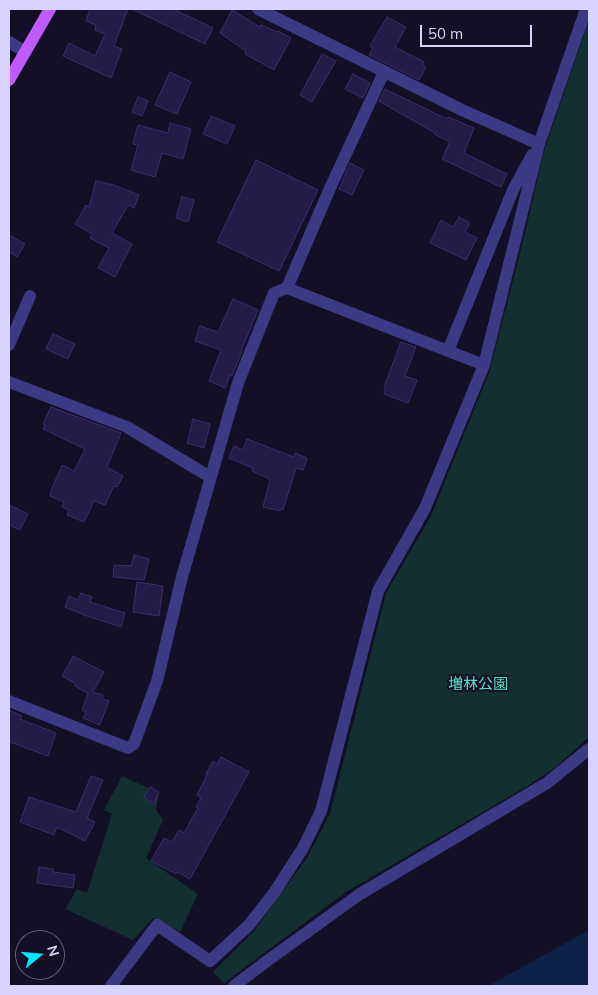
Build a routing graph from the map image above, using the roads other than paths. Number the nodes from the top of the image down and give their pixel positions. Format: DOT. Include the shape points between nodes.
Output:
graph roads {
  1 [pos="50,9"];
  2 [pos="258,9"];
  3 [pos="586,9"];
  4 [pos="9,42"];
  5 [pos="24,52"];
  6 [pos="11,72"];
  7 [pos="384,72"];
  8 [pos="539,144"];
  9 [pos="287,288"];
  10 [pos="30,296"];
  11 [pos="9,345"];
  12 [pos="448,351"];
  13 [pos="484,365"];
  14 [pos="9,382"];
  15 [pos="210,478"];
  16 [pos="9,701"];
  17 [pos="589,749"];
  18 [pos="111,986"];
  19 [pos="234,986"];
  1 -- 5 [label="main road"];
  2 -- 7 [label="street"];
  3 -- 8 [label="street"];
  4 -- 5 [label="street"];
  5 -- 6 [label="main road"];
  7 -- 8 [label="street"];
  7 -- 9 [label="street"];
  8 -- 12 [label="street" via="513,190"];
  8 -- 13 [label="street"];
  9 -- 12 [label="street"];
  9 -- 15 [label="street" via="274,293 238,383"];
  10 -- 11 [label="street"];
  12 -- 13 [label="street"];
  13 -- 18 [label="street" via="425,508 378,591 321,811 303,848 249,925 210,961 157,925"];
  14 -- 15 [label="street" via="127,427"];
  15 -- 16 [label="street" via="157,681 134,744 128,748"];
  17 -- 19 [label="street" via="547,784 360,894"];
}
